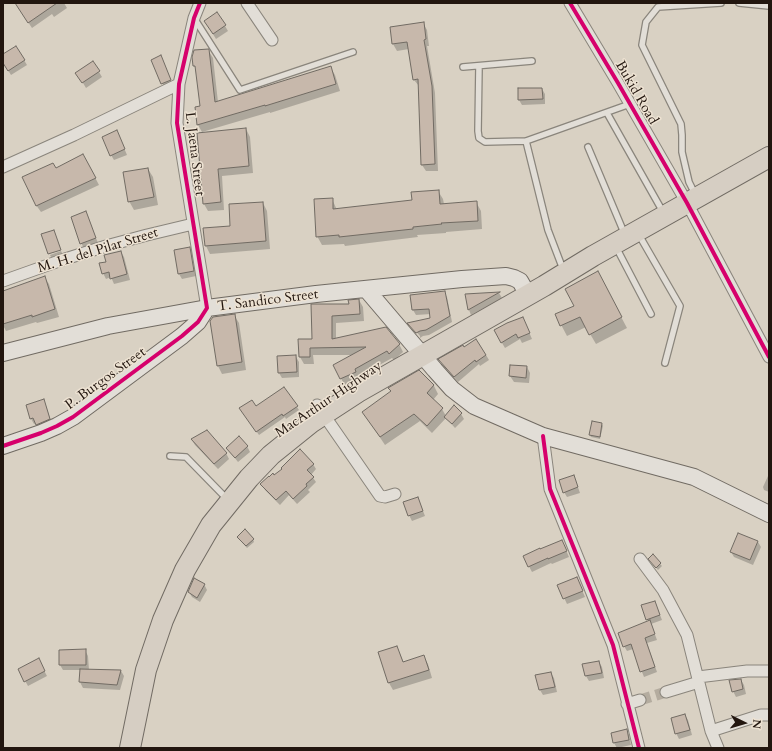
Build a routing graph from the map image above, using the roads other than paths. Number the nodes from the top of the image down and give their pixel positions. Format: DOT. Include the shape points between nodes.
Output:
graph roads {
  1 [pos="200,3"];
  2 [pos="247,3"];
  3 [pos="570,3"];
  4 [pos="720,3"];
  5 [pos="739,3"];
  6 [pos="769,6"];
  7 [pos="194,18"];
  8 [pos="272,40"];
  9 [pos="353,52"];
  10 [pos="532,61"];
  11 [pos="479,66"];
  12 [pos="463,67"];
  13 [pos="179,84"];
  14 [pos="630,104"];
  15 [pos="608,113"];
  16 [pos="526,141"];
  17 [pos="588,147"];
  18 [pos="769,158"];
  19 [pos="3,167"];
  20 [pos="689,199"];
  21 [pos="666,217"];
  22 [pos="193,224"];
  23 [pos="626,238"];
  24 [pos="593,256"];
  25 [pos="561,264"];
  26 [pos="3,281"];
  27 [pos="366,289"];
  28 [pos="526,290"];
  29 [pos="206,308"];
  30 [pos="651,314"];
  31 [pos="418,351"];
  32 [pos="3,353"];
  33 [pos="769,357"];
  34 [pos="665,364"];
  35 [pos="320,410"];
  36 [pos="543,436"];
  37 [pos="3,446"];
  38 [pos="170,456"];
  39 [pos="395,494"];
  40 [pos="225,497"];
  41 [pos="769,514"];
  42 [pos="640,559"];
  43 [pos="769,671"];
  44 [pos="699,680"];
  45 [pos="666,692"];
  46 [pos="640,700"];
  47 [pos="627,704"];
  48 [pos="769,715"];
  49 [pos="711,731"];
  50 [pos="119,748"];
  51 [pos="130,748"];
  52 [pos="639,748"];
  53 [pos="718,748"];
  1 -- 7 [label="street, L. Jaena Street"];
  2 -- 8 [label="street"];
  3 -- 14 [label="street, Bukid Road"];
  4 -- 20 [label="lane" via="658,7 646,22 642,45 681,124"];
  5 -- 6 [label="lane"];
  7 -- 9 [label="lane" via="240,90"];
  7 -- 13 [label="street, L. Jaena Street"];
  10 -- 11 [label="lane"];
  11 -- 12 [label="lane"];
  11 -- 16 [label="lane" via="479,138 485,142"];
  13 -- 19 [label="street"];
  13 -- 22 [label="street, L. Jaena Street" via="177,123"];
  14 -- 15 [label="lane"];
  14 -- 20 [label="street, Bukid Road"];
  15 -- 16 [label="lane"];
  15 -- 21 [label="lane"];
  16 -- 25 [label="lane" via="548,230"];
  17 -- 23 [label="lane"];
  18 -- 20 [label="highway, MacArthur Highway"];
  20 -- 21 [label="highway, MacArthur Highway"];
  20 -- 33 [label="street, Bukid Road"];
  21 -- 23 [label="highway, MacArthur Highway"];
  22 -- 26 [label="street, M. H. del Pilar Street" via="106,246"];
  22 -- 29 [label="street, L. Jaena Street"];
  23 -- 24 [label="highway, MacArthur Highway"];
  23 -- 30 [label="lane"];
  23 -- 34 [label="lane" via="680,306"];
  24 -- 25 [label="highway, MacArthur Highway"];
  24 -- 28 [label="highway, MacArthur Highway"];
  25 -- 28 [label="highway, MacArthur Highway"];
  27 -- 28 [label="main road, T. Sandico Street" via="493,276 514,278"];
  27 -- 29 [label="main road, T. Sandico Street"];
  27 -- 31 [label="main road"];
  28 -- 31 [label="highway, MacArthur Highway"];
  29 -- 32 [label="main road, T. Sandico Street" via="108,326"];
  29 -- 37 [label="main road, P. Burgos Street" via="198,322 182,336 73,418 52,429"];
  31 -- 35 [label="highway, MacArthur Highway" via="358,392"];
  31 -- 36 [label="main road" via="452,389 474,406"];
  35 -- 39 [label="street" via="380,496"];
  35 -- 40 [label="highway, MacArthur Highway" via="270,441 246,465"];
  36 -- 41 [label="main road" via="694,477"];
  36 -- 47 [label="street" via="550,489 613,645"];
  38 -- 40 [label="lane" via="186,457"];
  40 -- 50 [label="highway, MacArthur Highway" via="189,538 163,585 134,671"];
  40 -- 51 [label="highway, MacArthur Highway" via="185,570 163,620 146,670"];
  42 -- 44 [label="street" via="663,590 687,635"];
  43 -- 44 [label="street" via="747,671"];
  44 -- 45 [label="street"];
  44 -- 49 [label="street"];
  46 -- 47 [label="street"];
  47 -- 52 [label="street"];
  48 -- 49 [label="street" via="761,715"];
  49 -- 53 [label="street"];
}
